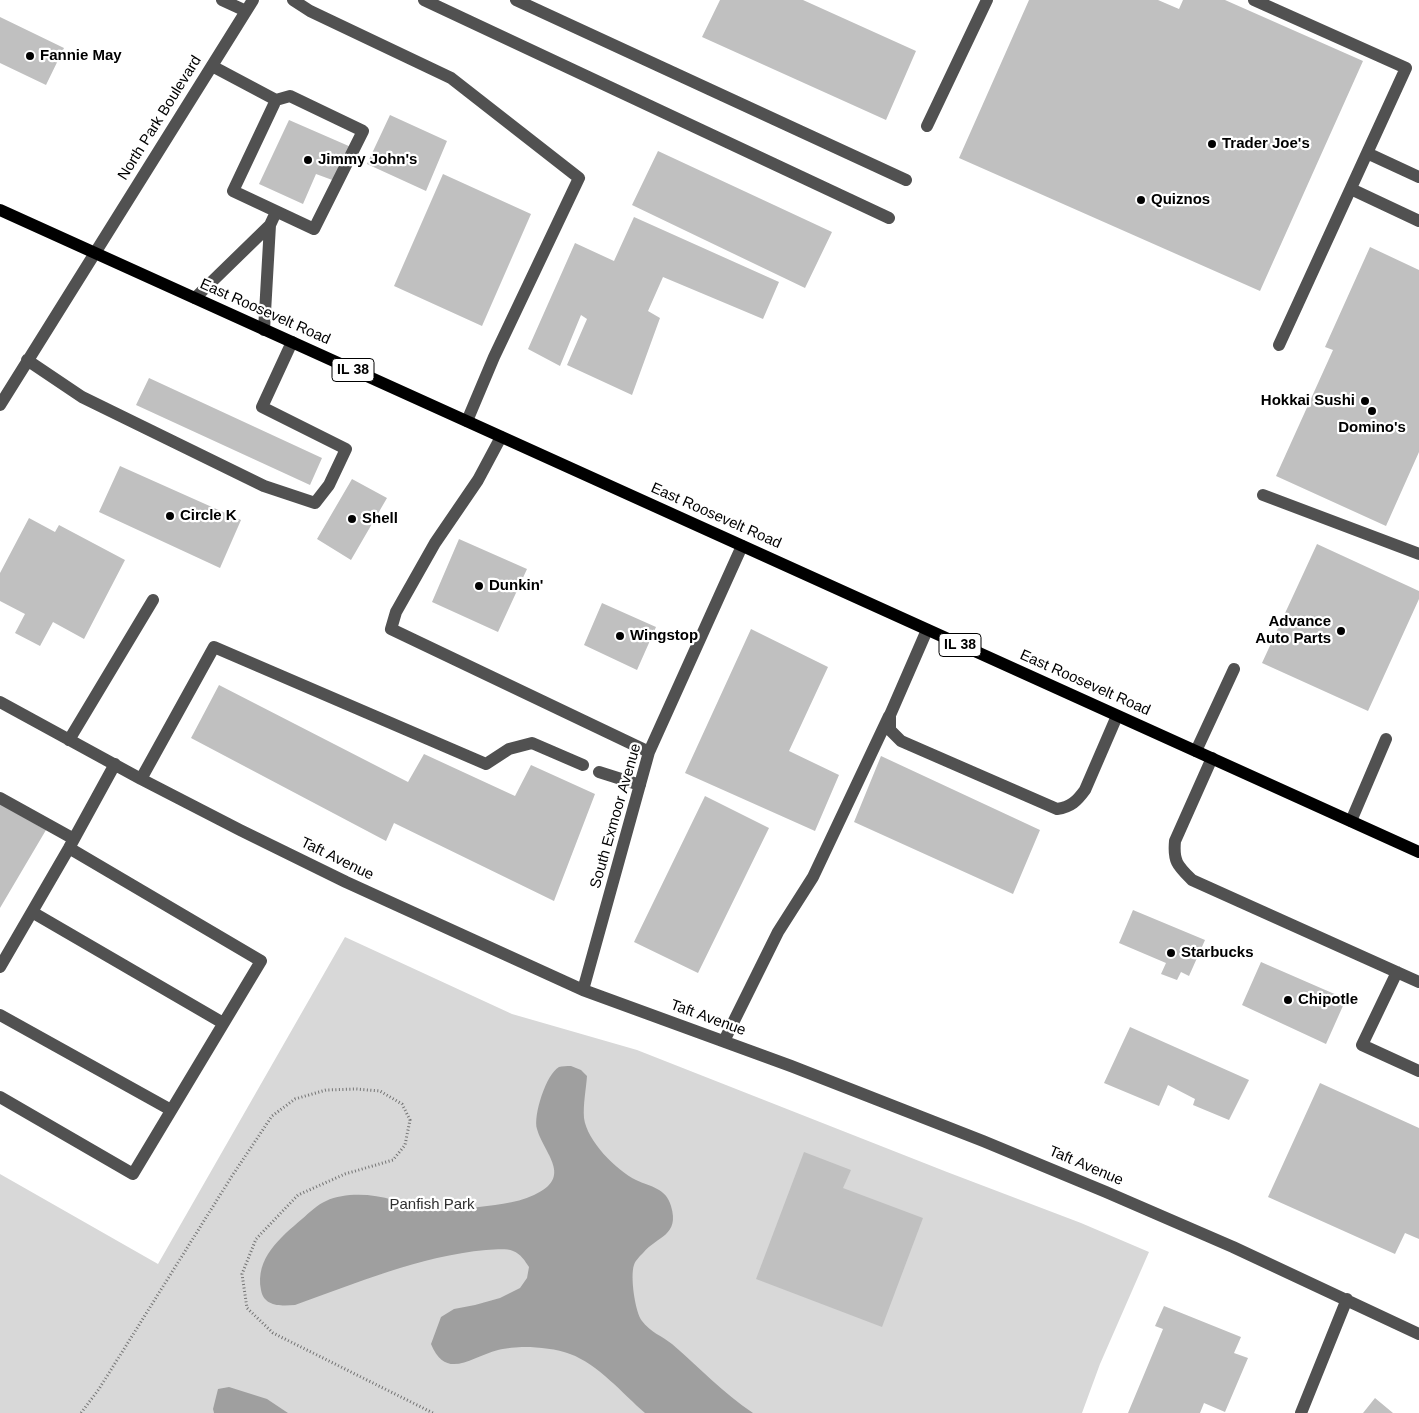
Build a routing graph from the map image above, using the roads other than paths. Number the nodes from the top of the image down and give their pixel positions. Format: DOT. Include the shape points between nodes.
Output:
graph roads {
  1 [pos="222,0"];
  2 [pos="253,0"];
  3 [pos="293,0"];
  4 [pos="424,0"];
  5 [pos="516,0"];
  6 [pos="987,0"];
  7 [pos="1254,0"];
  8 [pos="246,11"];
  9 [pos="212,66"];
  10 [pos="276,100"];
  11 [pos="927,126"];
  12 [pos="1367,153"];
  13 [pos="1419,177"];
  14 [pos="906,180"];
  15 [pos="1351,189"];
  16 [pos="0,210"];
  17 [pos="276,212"];
  18 [pos="889,218"];
  19 [pos="1419,221"];
  20 [pos="270,225"];
  21 [pos="94,253"];
  22 [pos="195,298"];
  23 [pos="264,330"];
  24 [pos="292,342"];
  25 [pos="1279,345"];
  26 [pos="27,360"];
  27 [pos="0,405"];
  28 [pos="467,422"];
  29 [pos="501,437"];
  30 [pos="1262,495"];
  31 [pos="742,546"];
  32 [pos="1419,554"];
  33 [pos="153,600"];
  34 [pos="927,630"];
  35 [pos="1234,669"];
  36 [pos="0,702"];
  37 [pos="890,715"];
  38 [pos="1117,716"];
  39 [pos="1386,739"];
  40 [pos="69,740"];
  41 [pos="1196,751"];
  42 [pos="649,752"];
  43 [pos="1212,758"];
  44 [pos="114,764"];
  45 [pos="582,765"];
  46 [pos="599,772"];
  47 [pos="140,778"];
  48 [pos="640,785"];
  49 [pos="0,798"];
  50 [pos="1351,821"];
  51 [pos="71,844"];
  52 [pos="1419,852"];
  53 [pos="32,912"];
  54 [pos="0,967"];
  55 [pos="1396,972"];
  56 [pos="1419,982"];
  57 [pos="583,990"];
  58 [pos="0,1014"];
  59 [pos="224,1023"];
  60 [pos="724,1042"];
  61 [pos="1419,1071"];
  62 [pos="0,1097"];
  63 [pos="172,1110"];
  64 [pos="1347,1299"];
  65 [pos="1419,1334"];
  66 [pos="1301,1413"];
  1 -- 8 [label="street"];
  2 -- 8 [label="street, North Park Boulevard"];
  3 -- 28 [label="street" via="451,78 579,178 494,357"];
  4 -- 18 [label="street"];
  5 -- 14 [label="street"];
  6 -- 11 [label="street"];
  7 -- 12 [label="street" via="1406,68"];
  8 -- 9 [label="street, North Park Boulevard"];
  9 -- 10 [label="street"];
  9 -- 21 [label="street, North Park Boulevard"];
  10 -- 17 [label="street" via="232,191"];
  10 -- 17 [label="street" via="290,96 363,131 314,229"];
  12 -- 13 [label="street"];
  12 -- 15 [label="street"];
  15 -- 19 [label="street"];
  15 -- 25 [label="street"];
  16 -- 21 [label="main road, East Roosevelt Road / IL 38"];
  17 -- 20 [label="street"];
  20 -- 22 [label="street"];
  20 -- 23 [label="street"];
  21 -- 22 [label="main road, East Roosevelt Road / IL 38"];
  21 -- 26 [label="street, North Park Boulevard"];
  22 -- 23 [label="main road, East Roosevelt Road / IL 38"];
  23 -- 24 [label="main road, East Roosevelt Road / IL 38"];
  24 -- 26 [label="street" via="262,407 346,449 329,485 315,503 264,486 82,397"];
  24 -- 28 [label="main road, East Roosevelt Road / IL 38"];
  26 -- 27 [label="street, North Park Boulevard"];
  28 -- 29 [label="main road, East Roosevelt Road / IL 38"];
  29 -- 31 [label="main road, East Roosevelt Road / IL 38"];
  29 -- 42 [label="street" via="478,480 430,552 396,612 391,629"];
  30 -- 32 [label="street"];
  31 -- 34 [label="main road, East Roosevelt Road / IL 38"];
  31 -- 42 [label="street, South Exmoor Avenue"];
  33 -- 40 [label="street"];
  34 -- 37 [label="street"];
  34 -- 38 [label="main road, East Roosevelt Road / IL 38"];
  35 -- 41 [label="street"];
  36 -- 40 [label="street, Taft Avenue"];
  37 -- 38 [label="street" via="890,730 901,741 1057,809 1068,807 1085,790"];
  37 -- 60 [label="street" via="812,877 778,932"];
  38 -- 41 [label="main road, East Roosevelt Road / IL 38"];
  39 -- 50 [label="street"];
  40 -- 44 [label="street, Taft Avenue"];
  41 -- 43 [label="main road, East Roosevelt Road / IL 38"];
  42 -- 48 [label="street, South Exmoor Avenue"];
  43 -- 50 [label="main road, East Roosevelt Road / IL 38"];
  43 -- 55 [label="street" via="1175,841 1178,866 1192,880"];
  44 -- 47 [label="street, Taft Avenue"];
  44 -- 51 [label="street"];
  45 -- 47 [label="street" via="532,743 509,749 486,764 214,647"];
  46 -- 48 [label="street"];
  47 -- 57 [label="street, Taft Avenue" via="346,882"];
  48 -- 57 [label="street, South Exmoor Avenue"];
  49 -- 51 [label="street"];
  50 -- 52 [label="main road, East Roosevelt Road / IL 38"];
  51 -- 53 [label="street"];
  51 -- 59 [label="street" via="261,961"];
  53 -- 54 [label="street"];
  53 -- 59 [label="street"];
  55 -- 56 [label="street"];
  55 -- 61 [label="street" via="1362,1045"];
  57 -- 60 [label="street, Taft Avenue"];
  58 -- 63 [label="street"];
  59 -- 63 [label="street"];
  60 -- 64 [label="street, Taft Avenue" via="1080,1181"];
  62 -- 63 [label="street" via="133,1174"];
  64 -- 65 [label="street, Taft Avenue"];
  64 -- 66 [label="street"];
}
